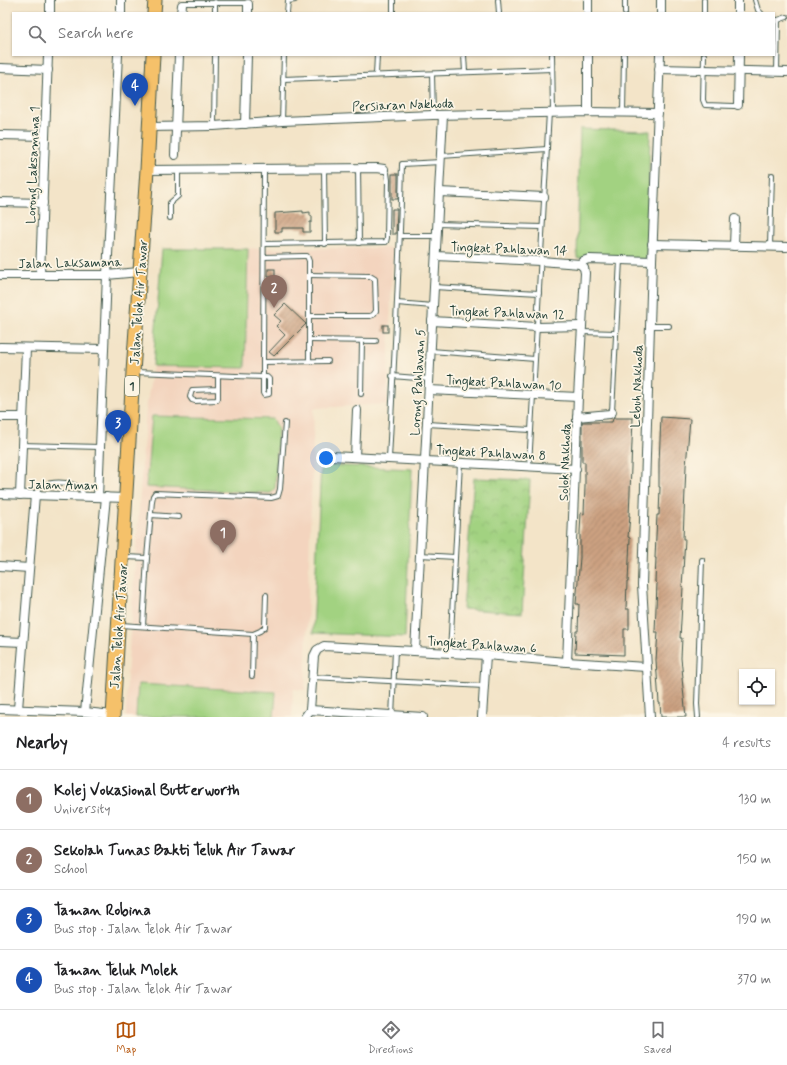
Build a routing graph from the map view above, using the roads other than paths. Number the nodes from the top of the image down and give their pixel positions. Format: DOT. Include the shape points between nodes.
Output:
graph roads {
  1 [pos="50,0"];
  2 [pos="121,0"];
  3 [pos="155,0"];
  4 [pos="295,0"];
  5 [pos="392,0"];
  6 [pos="498,0"];
  7 [pos="588,0"];
  8 [pos="625,0"];
  9 [pos="662,0"];
  10 [pos="704,0"];
  11 [pos="738,0"];
  12 [pos="755,0"];
  13 [pos="215,2"];
  14 [pos="248,4"];
  15 [pos="181,9"];
  16 [pos="50,12"];
  17 [pos="121,12"];
  18 [pos="154,12"];
  19 [pos="215,12"];
  20 [pos="248,12"];
  21 [pos="286,12"];
  22 [pos="393,12"];
  23 [pos="499,12"];
  24 [pos="588,12"];
  25 [pos="625,12"];
  26 [pos="661,12"];
  27 [pos="704,12"];
  28 [pos="738,12"];
  29 [pos="760,12"];
  30 [pos="787,17"];
  31 [pos="776,20"];
  32 [pos="48,56"];
  33 [pos="118,56"];
  34 [pos="152,56"];
  35 [pos="179,56"];
  36 [pos="215,56"];
  37 [pos="247,56"];
  38 [pos="284,56"];
  39 [pos="377,56"];
  40 [pos="464,56"];
  41 [pos="552,56"];
  42 [pos="588,56"];
  43 [pos="624,56"];
  44 [pos="660,56"];
  45 [pos="704,56"];
  46 [pos="739,56"];
  47 [pos="0,68"];
  48 [pos="552,69"];
  49 [pos="660,69"];
  50 [pos="48,70"];
  51 [pos="704,70"];
  52 [pos="739,71"];
  53 [pos="465,72"];
  54 [pos="777,72"];
  55 [pos="787,72"];
  56 [pos="432,74"];
  57 [pos="376,75"];
  58 [pos="284,79"];
  59 [pos="738,105"];
  60 [pos="551,112"];
  61 [pos="588,112"];
  62 [pos="623,113"];
  63 [pos="658,113"];
  64 [pos="433,115"];
  65 [pos="443,115"];
  66 [pos="282,121"];
  67 [pos="245,124"];
  68 [pos="214,126"];
  69 [pos="149,127"];
  70 [pos="176,128"];
  71 [pos="0,135"];
  72 [pos="45,136"];
  73 [pos="547,149"];
  74 [pos="175,155"];
  75 [pos="441,159"];
  76 [pos="324,168"];
  77 [pos="358,168"];
  78 [pos="264,169"];
  79 [pos="384,169"];
  80 [pos="147,170"];
  81 [pos="178,170"];
  82 [pos="772,175"];
  83 [pos="439,192"];
  84 [pos="544,197"];
  85 [pos="0,202"];
  86 [pos="43,203"];
  87 [pos="170,218"];
  88 [pos="735,219"];
  89 [pos="437,224"];
  90 [pos="542,227"];
  91 [pos="400,236"];
  92 [pos="437,236"];
  93 [pos="359,243"];
  94 [pos="264,244"];
  95 [pos="325,244"];
  96 [pos="652,244"];
  97 [pos="734,246"];
  98 [pos="770,247"];
  99 [pos="787,247"];
  100 [pos="436,256"];
  101 [pos="264,257"];
  102 [pos="620,260"];
  103 [pos="540,261"];
  104 [pos="652,261"];
  105 [pos="580,264"];
  106 [pos="139,272"];
  107 [pos="0,275"];
  108 [pos="40,275"];
  109 [pos="107,275"];
  110 [pos="309,275"];
  111 [pos="434,287"];
  112 [pos="539,293"];
  113 [pos="397,303"];
  114 [pos="433,306"];
  115 [pos="309,316"];
  116 [pos="432,321"];
  117 [pos="650,326"];
  118 [pos="668,326"];
  119 [pos="537,327"];
  120 [pos="581,329"];
  121 [pos="616,333"];
  122 [pos="309,340"];
  123 [pos="362,341"];
  124 [pos="376,341"];
  125 [pos="0,347"];
  126 [pos="26,348"];
  127 [pos="104,349"];
  128 [pos="431,351"];
  129 [pos="535,358"];
  130 [pos="309,361"];
  131 [pos="328,361"];
  132 [pos="263,362"];
  133 [pos="133,372"];
  134 [pos="218,376"];
  135 [pos="392,376"];
  136 [pos="429,378"];
  137 [pos="218,389"];
  138 [pos="429,390"];
  139 [pos="361,394"];
  140 [pos="533,395"];
  141 [pos="578,397"];
  142 [pos="357,410"];
  143 [pos="612,412"];
  144 [pos="0,417"];
  145 [pos="23,417"];
  146 [pos="577,417"];
  147 [pos="285,423"];
  148 [pos="427,424"];
  149 [pos="531,430"];
  150 [pos="22,445"];
  151 [pos="100,447"];
  152 [pos="332,456"];
  153 [pos="355,457"];
  154 [pos="389,459"];
  155 [pos="425,461"];
  156 [pos="460,463"];
  157 [pos="529,466"];
  158 [pos="576,469"];
  159 [pos="0,494"];
  160 [pos="20,495"];
  161 [pos="35,496"];
  162 [pos="84,497"];
  163 [pos="102,497"];
  164 [pos="126,498"];
  165 [pos="151,515"];
  166 [pos="179,517"];
  167 [pos="420,555"];
  168 [pos="123,557"];
  169 [pos="455,557"];
  170 [pos="147,558"];
  171 [pos="702,560"];
  172 [pos="0,566"];
  173 [pos="29,568"];
  174 [pos="266,595"];
  175 [pos="118,625"];
  176 [pos="143,626"];
  177 [pos="253,634"];
  178 [pos="0,641"];
  179 [pos="23,642"];
  180 [pos="396,650"];
  181 [pos="415,651"];
  182 [pos="450,653"];
  183 [pos="486,655"];
  184 [pos="567,662"];
  185 [pos="646,667"];
  186 [pos="252,676"];
  187 [pos="312,677"];
  188 [pos="394,682"];
  189 [pos="484,686"];
  190 [pos="0,709"];
  191 [pos="18,709"];
  192 [pos="310,710"];
  193 [pos="85,712"];
  194 [pos="113,716"];
  195 [pos="392,716"];
  196 [pos="305,717"];
  197 [pos="423,717"];
  198 [pos="482,717"];
  199 [pos="650,717"];
  200 [pos="698,717"];
  1 -- 16 [label="street"];
  2 -- 17 [label="street"];
  3 -- 18 [label="main road"];
  4 -- 21 [label="lane" via="288,1"];
  5 -- 22 [label="lane"];
  6 -- 23 [label="lane"];
  7 -- 24 [label="street"];
  8 -- 25 [label="lane"];
  9 -- 26 [label="street"];
  10 -- 27 [label="lane"];
  11 -- 28 [label="street"];
  12 -- 29 [label="lane"];
  13 -- 14 [label="lane"];
  13 -- 15 [label="lane" via="184,3"];
  13 -- 19 [label="lane"];
  14 -- 20 [label="street"];
  30 -- 31 [label="lane"];
  31 -- 54 [label="lane"];
  32 -- 50 [label="street, Lorong Laksamana 1"];
  33 -- 109 [label="street, Jalan Telok Air Tawar"];
  34 -- 69 [label="main road, Jalan Telok Air Tawar / 1"];
  35 -- 70 [label="street"];
  36 -- 68 [label="lane"];
  37 -- 67 [label="street"];
  38 -- 58 [label="lane"];
  39 -- 57 [label="lane"];
  40 -- 53 [label="lane"];
  41 -- 48 [label="lane"];
  42 -- 61 [label="street"];
  43 -- 62 [label="lane"];
  44 -- 49 [label="street, Lebuh Nakhoda"];
  45 -- 51 [label="lane"];
  46 -- 52 [label="street"];
  47 -- 50 [label="street"];
  48 -- 53 [label="lane"];
  48 -- 60 [label="lane"];
  49 -- 51 [label="street"];
  49 -- 63 [label="street, Lebuh Nakhoda"];
  50 -- 72 [label="street, Lorong Laksamana 1"];
  51 -- 52 [label="street"];
  51 -- 59 [label="lane" via="705,105"];
  52 -- 54 [label="street"];
  52 -- 59 [label="street"];
  53 -- 56 [label="lane"];
  54 -- 55 [label="street"];
  56 -- 57 [label="lane"];
  56 -- 64 [label="lane"];
  57 -- 58 [label="lane"];
  58 -- 66 [label="lane"];
  60 -- 61 [label="street, Persiaran Nakhoda"];
  60 -- 65 [label="street, Persiaran Nakhoda"];
  60 -- 73 [label="lane"];
  61 -- 62 [label="street, Persiaran Nakhoda"];
  62 -- 63 [label="street, Persiaran Nakhoda"];
  63 -- 96 [label="street, Lebuh Nakhoda"];
  64 -- 65 [label="street, Persiaran Nakhoda"];
  64 -- 66 [label="street, Persiaran Nakhoda"];
  65 -- 75 [label="street, Lorong Pahlawan 5"];
  66 -- 67 [label="street, Persiaran Nakhoda"];
  67 -- 68 [label="street, Persiaran Nakhoda"];
  68 -- 70 [label="street, Persiaran Nakhoda"];
  69 -- 70 [label="street, Persiaran Nakhoda"];
  69 -- 80 [label="main road, Jalan Telok Air Tawar / 1"];
  70 -- 74 [label="street"];
  71 -- 72 [label="street"];
  72 -- 86 [label="street, Lorong Laksamana 1"];
  73 -- 75 [label="lane"];
  73 -- 84 [label="lane"];
  75 -- 83 [label="street, Lorong Pahlawan 5"];
  75 -- 91 [label="lane" via="402,164"];
  76 -- 77 [label="street"];
  76 -- 78 [label="street"];
  76 -- 95 [label="lane"];
  77 -- 79 [label="street"];
  77 -- 93 [label="lane"];
  78 -- 81 [label="street"];
  78 -- 94 [label="lane"];
  79 -- 93 [label="lane" via="388,180 386,242"];
  80 -- 81 [label="street"];
  80 -- 106 [label="main road, Jalan Telok Air Tawar / 1"];
  81 -- 87 [label="lane" via="178,196 170,203"];
  82 -- 98 [label="lane"];
  83 -- 84 [label="street"];
  83 -- 89 [label="street, Lorong Pahlawan 5"];
  84 -- 90 [label="lane"];
  85 -- 86 [label="street"];
  86 -- 108 [label="street, Lorong Laksamana 1"];
  88 -- 97 [label="street"];
  89 -- 90 [label="lane"];
  89 -- 92 [label="street, Lorong Pahlawan 5"];
  90 -- 103 [label="lane"];
  91 -- 92 [label="lane"];
  91 -- 113 [label="lane"];
  92 -- 100 [label="street, Lorong Pahlawan 5"];
  93 -- 95 [label="lane"];
  94 -- 95 [label="lane"];
  94 -- 101 [label="lane"];
  96 -- 97 [label="street"];
  96 -- 104 [label="street, Lebuh Nakhoda"];
  97 -- 98 [label="street"];
  98 -- 99 [label="street"];
  100 -- 103 [label="street, Tingkat Pahlawan 14"];
  100 -- 111 [label="street, Lorong Pahlawan 5"];
  101 -- 110 [label="lane" via="307,256"];
  101 -- 132 [label="lane"];
  102 -- 104 [label="street, Tingkat Pahlawan 14"];
  102 -- 105 [label="street, Tingkat Pahlawan 14" via="589,259"];
  102 -- 121 [label="lane"];
  103 -- 105 [label="street, Tingkat Pahlawan 14"];
  103 -- 112 [label="lane"];
  104 -- 117 [label="street, Lebuh Nakhoda"];
  105 -- 120 [label="street, Solok Nakhoda" via="585,274"];
  106 -- 109 [label="street, Jalan Laksamana"];
  106 -- 133 [label="main road, Jalan Telok Air Tawar / 1"];
  107 -- 108 [label="street, Jalan Laksamana"];
  108 -- 109 [label="street, Jalan Laksamana"];
  109 -- 127 [label="street, Jalan Telok Air Tawar"];
  110 -- 115 [label="lane"];
  110 -- 115 [label="lane" via="370,276 375,279 376,310 370,316"];
  111 -- 112 [label="lane"];
  111 -- 114 [label="street, Lorong Pahlawan 5"];
  112 -- 119 [label="lane"];
  113 -- 114 [label="lane"];
  113 -- 135 [label="lane"];
  114 -- 116 [label="street, Lorong Pahlawan 5"];
  115 -- 122 [label="lane"];
  116 -- 119 [label="street, Tingkat Pahlawan 12"];
  116 -- 128 [label="street, Lorong Pahlawan 5"];
  117 -- 118 [label="lane"];
  117 -- 185 [label="street, Lebuh Nakhoda" via="642,585"];
  119 -- 120 [label="street, Tingkat Pahlawan 12"];
  119 -- 129 [label="lane"];
  120 -- 121 [label="lane"];
  120 -- 141 [label="street, Solok Nakhoda"];
  121 -- 143 [label="lane"];
  122 -- 123 [label="lane"];
  122 -- 130 [label="lane"];
  123 -- 124 [label="lane"];
  123 -- 139 [label="lane"];
  125 -- 126 [label="street"];
  126 -- 127 [label="street"];
  126 -- 145 [label="street"];
  127 -- 151 [label="street, Jalan Telok Air Tawar"];
  128 -- 129 [label="lane"];
  128 -- 136 [label="street, Lorong Pahlawan 5"];
  129 -- 140 [label="lane"];
  130 -- 131 [label="lane"];
  130 -- 132 [label="lane"];
  132 -- 134 [label="lane" via="263,377"];
  133 -- 134 [label="lane"];
  133 -- 164 [label="main road, Jalan Telok Air Tawar / 1"];
  134 -- 137 [label="lane"];
  135 -- 136 [label="lane"];
  135 -- 154 [label="lane"];
  136 -- 138 [label="street, Lorong Pahlawan 5"];
  137 -- 137 [label="lane" via="192,390 190,397 196,401 217,400"];
  138 -- 140 [label="street, Tingkat Pahlawan 10"];
  138 -- 148 [label="street, Lorong Pahlawan 5"];
  140 -- 141 [label="street, Tingkat Pahlawan 10"];
  140 -- 149 [label="lane"];
  141 -- 146 [label="street, Solok Nakhoda"];
  142 -- 153 [label="street"];
  143 -- 146 [label="street"];
  144 -- 145 [label="street"];
  145 -- 150 [label="street"];
  146 -- 158 [label="street, Solok Nakhoda"];
  147 -- 165 [label="lane" via="278,496 271,498 156,493 153,496"];
  148 -- 149 [label="lane"];
  148 -- 155 [label="street, Lorong Pahlawan 5"];
  149 -- 157 [label="lane"];
  150 -- 151 [label="lane"];
  150 -- 160 [label="street"];
  151 -- 163 [label="street, Jalan Telok Air Tawar"];
  152 -- 153 [label="street, Tingkat Pahlawan 8"];
  153 -- 154 [label="street, Tingkat Pahlawan 8"];
  154 -- 155 [label="street, Tingkat Pahlawan 8"];
  155 -- 156 [label="street, Tingkat Pahlawan 8"];
  155 -- 167 [label="street, Lorong Pahlawan 5"];
  156 -- 157 [label="street, Tingkat Pahlawan 8"];
  156 -- 169 [label="lane"];
  157 -- 158 [label="street, Tingkat Pahlawan 8"];
  158 -- 184 [label="street, Solok Nakhoda"];
  159 -- 160 [label="street, Jalan Aman"];
  160 -- 161 [label="street, Jalan Aman"];
  161 -- 162 [label="street, Jalan Aman"];
  161 -- 162 [label="lane" via="40,486 59,482 80,487"];
  161 -- 173 [label="street"];
  162 -- 163 [label="street, Jalan Aman"];
  163 -- 164 [label="street, Jalan Aman"];
  163 -- 193 [label="street, Jalan Telok Air Tawar"];
  164 -- 168 [label="main road, Jalan Telok Air Tawar / 1"];
  165 -- 166 [label="lane"];
  165 -- 170 [label="lane"];
  167 -- 169 [label="lane"];
  167 -- 181 [label="street, Lorong Pahlawan 5"];
  168 -- 170 [label="lane"];
  168 -- 175 [label="main road, Jalan Telok Air Tawar / 1"];
  169 -- 182 [label="lane"];
  170 -- 176 [label="lane"];
  171 -- 200 [label="lane"];
  172 -- 173 [label="street"];
  173 -- 179 [label="street"];
  174 -- 177 [label="lane" via="265,627"];
  175 -- 176 [label="lane"];
  175 -- 194 [label="main road, Jalan Telok Air Tawar / 1"];
  176 -- 177 [label="lane"];
  177 -- 186 [label="lane"];
  178 -- 179 [label="street"];
  179 -- 191 [label="street"];
  180 -- 181 [label="street, Tingkat Pahlawan 6"];
  180 -- 187 [label="street, Tingkat Pahlawan 6" via="324,646 317,650 314,656"];
  180 -- 188 [label="lane"];
  181 -- 182 [label="street, Tingkat Pahlawan 6"];
  182 -- 183 [label="street, Tingkat Pahlawan 6"];
  183 -- 184 [label="street, Tingkat Pahlawan 6"];
  183 -- 189 [label="street"];
  184 -- 185 [label="street, Tingkat Pahlawan 6"];
  185 -- 199 [label="street, Lebuh Nakhoda"];
  187 -- 188 [label="lane"];
  187 -- 192 [label="street"];
  188 -- 189 [label="lane"];
  188 -- 195 [label="lane"];
  189 -- 198 [label="street"];
  190 -- 191 [label="street"];
  191 -- 193 [label="street"];
  192 -- 195 [label="street"];
  192 -- 196 [label="street"];
  193 -- 194 [label="street"];
  195 -- 197 [label="street"];
}
